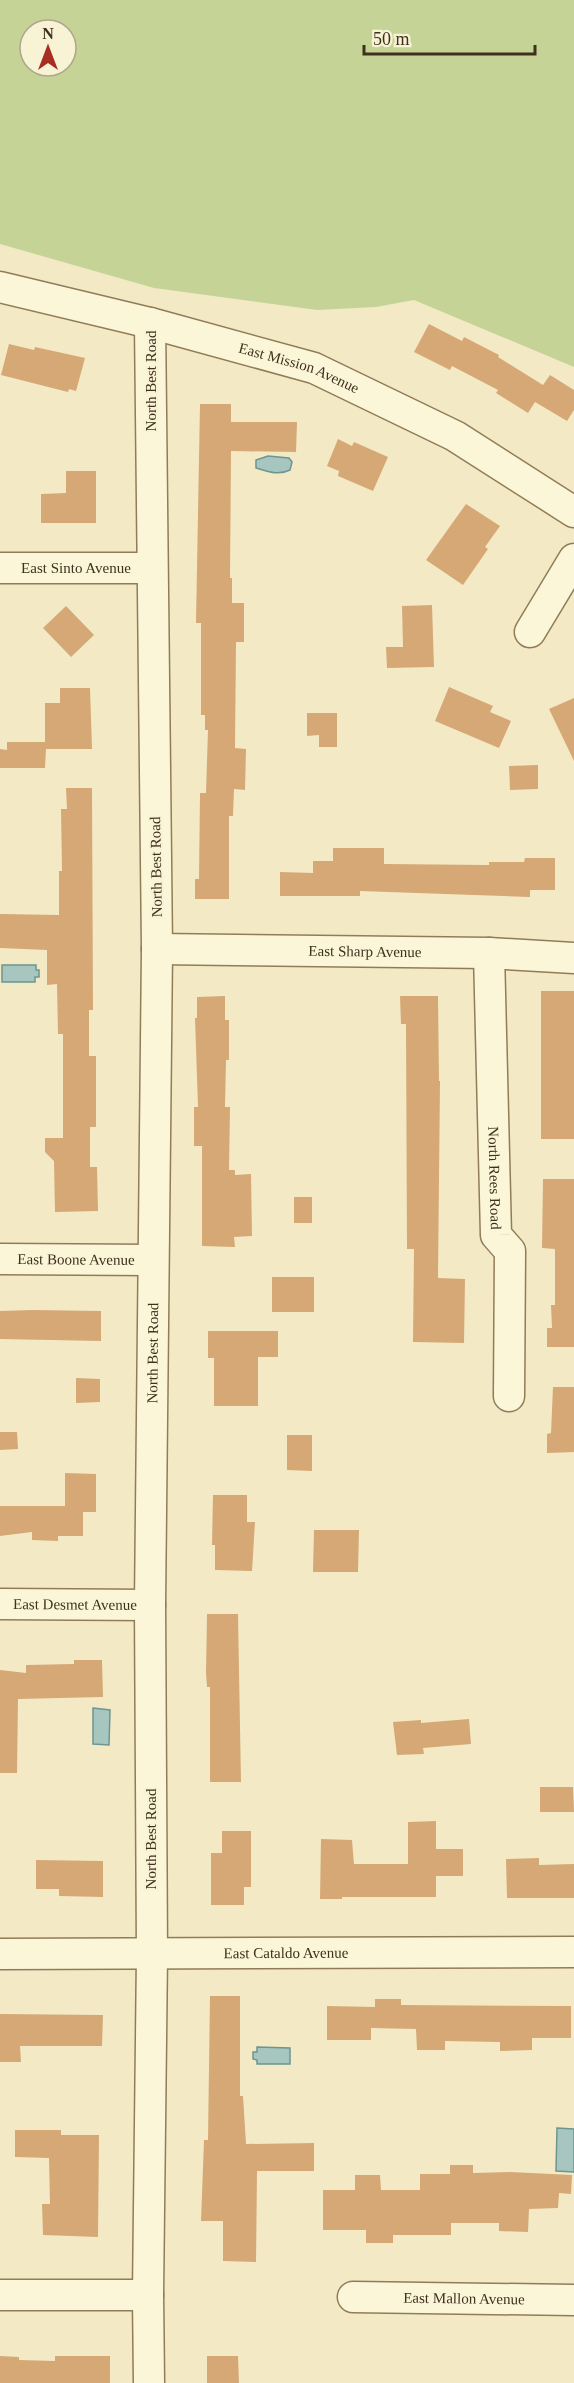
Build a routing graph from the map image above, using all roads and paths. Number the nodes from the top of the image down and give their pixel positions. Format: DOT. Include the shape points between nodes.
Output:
graph roads {
  1 [pos="0,287"];
  2 [pos="150,323"];
  3 [pos="574,512"];
  4 [pos="574,559"];
  5 [pos="0,568"];
  6 [pos="152,568"];
  7 [pos="530,632"];
  8 [pos="157,949"];
  9 [pos="489,953"];
  10 [pos="574,958"];
  11 [pos="0,1259"];
  12 [pos="153,1260"];
  13 [pos="509,1396"];
  14 [pos="0,1604"];
  15 [pos="150,1605"];
  16 [pos="574,1952"];
  17 [pos="0,1954"];
  18 [pos="152,1954"];
  19 [pos="0,2295"];
  20 [pos="148,2295"];
  21 [pos="353,2297"];
  22 [pos="574,2300"];
  23 [pos="149,2383"];
  1 -- 2 [label="street, East Mission Avenue"];
  2 -- 3 [label="street, East Mission Avenue" via="314,368 455,436"];
  2 -- 6 [label="street, North Best Road"];
  4 -- 7 [label="street"];
  5 -- 6 [label="street, East Sinto Avenue"];
  6 -- 8 [label="street, North Best Road"];
  8 -- 9 [label="street, East Sharp Avenue"];
  8 -- 12 [label="street, North Best Road"];
  9 -- 10 [label="street, East Sharp Avenue"];
  9 -- 13 [label="street, North Rees Road" via="496,1235 510,1251"];
  11 -- 12 [label="street, East Boone Avenue"];
  12 -- 15 [label="street, North Best Road"];
  14 -- 15 [label="street, East Desmet Avenue"];
  15 -- 18 [label="street, North Best Road"];
  16 -- 18 [label="street, East Cataldo Avenue"];
  17 -- 18 [label="street, East Cataldo Avenue"];
  18 -- 20 [label="street, North Best Road"];
  19 -- 20 [label="street"];
  20 -- 23 [label="street, North Best Road"];
  21 -- 22 [label="street, East Mallon Avenue"];
}
